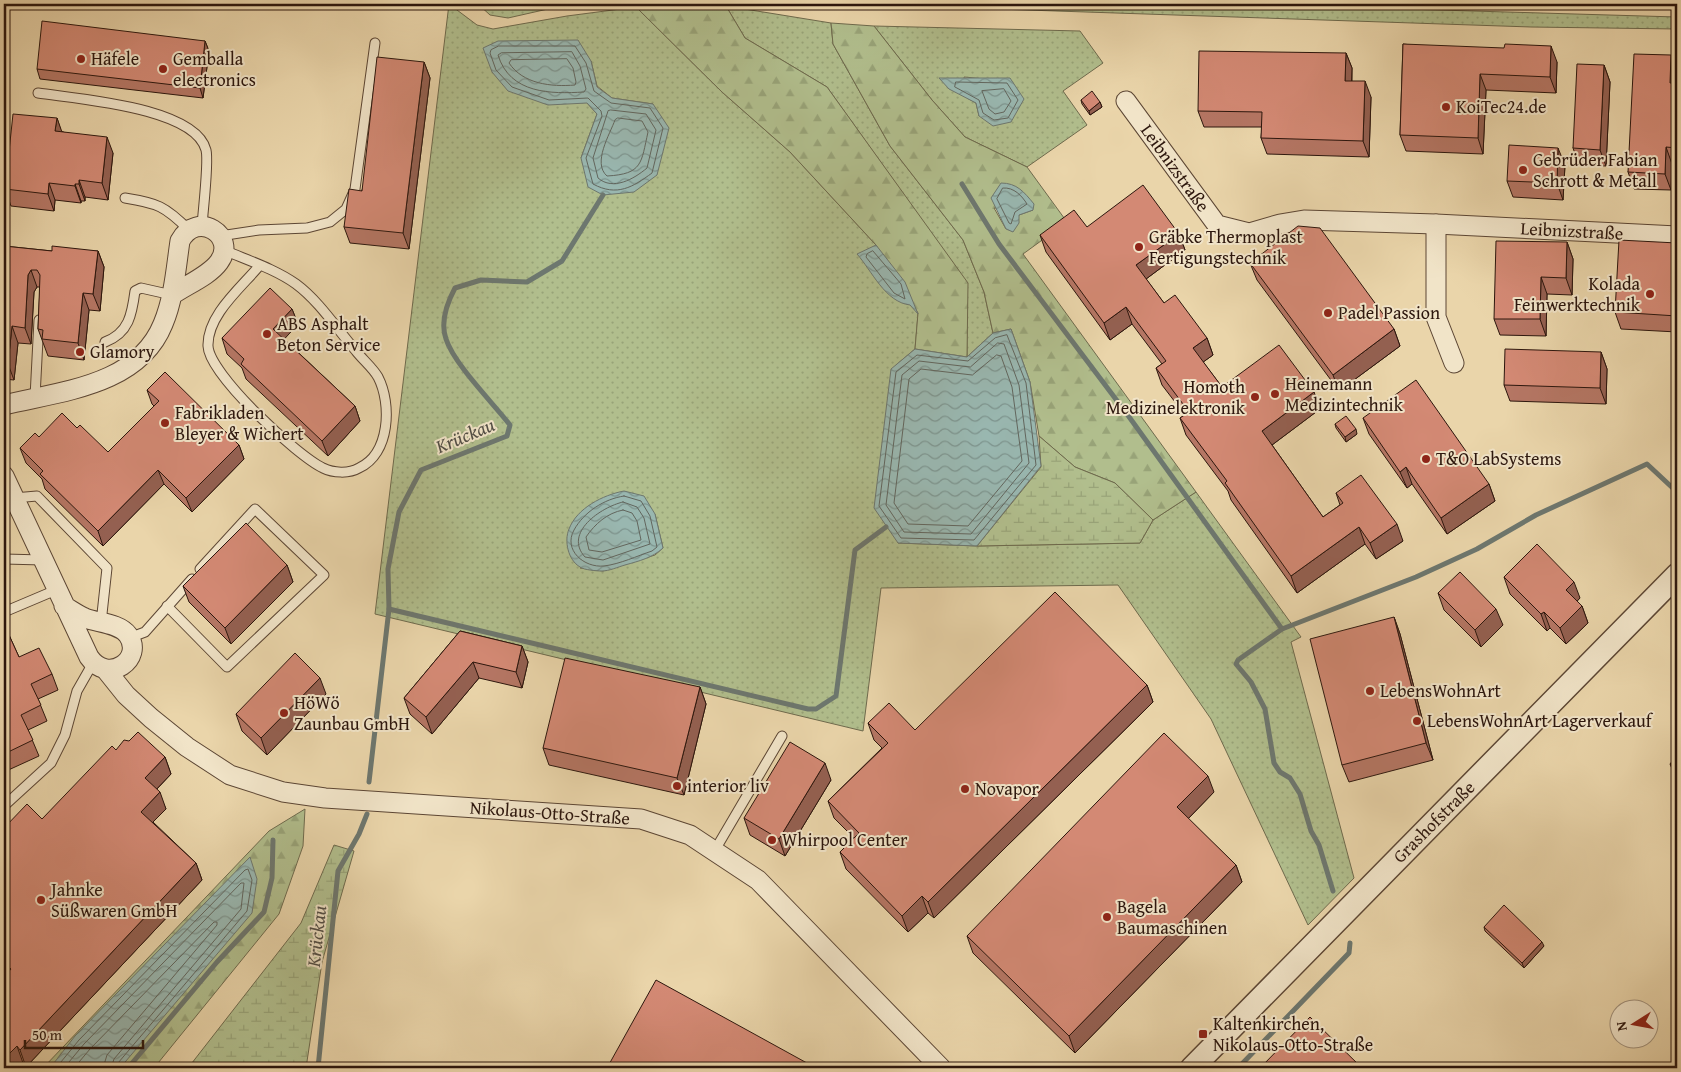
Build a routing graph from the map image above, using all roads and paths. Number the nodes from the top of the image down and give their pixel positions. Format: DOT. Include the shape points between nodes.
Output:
graph roads {
  1 [pos="375,43"];
  2 [pos="38,93"];
  3 [pos="1126,101"];
  4 [pos="124,198"];
  5 [pos="1436,224"];
  6 [pos="195,228"];
  7 [pos="1677,236"];
  8 [pos="222,243"];
  9 [pos="260,265"];
  10 [pos="172,295"];
  11 [pos="39,309"];
  12 [pos="105,342"];
  13 [pos="1454,363"];
  14 [pos="35,397"];
  15 [pos="4,405"];
  16 [pos="4,476"];
  17 [pos="14,498"];
  18 [pos="4,559"];
  19 [pos="42,560"];
  20 [pos="1677,575"];
  21 [pos="60,598"];
  22 [pos="167,606"];
  23 [pos="4,612"];
  24 [pos="101,623"];
  25 [pos="130,638"];
  26 [pos="99,666"];
  27 [pos="782,736"];
  28 [pos="4,806"];
  29 [pos="715,850"];
  30 [pos="941,1068"];
  31 [pos="1192,1068"];
  1 -- 8 [label="lane" via="355,189 346,209 330,222 307,228 259,230"];
  2 -- 6 [label="lane" via="142,109 181,124 201,136 207,151"];
  3 -- 5 [label="street, Leibnizstraße" via="1217,225 1249,233 1304,220"];
  4 -- 6 [label="lane" via="156,202"];
  5 -- 7 [label="street, Leibnizstraße"];
  5 -- 13 [label="street" via="1436,318"];
  6 -- 8 [label="street" via="215,231"];
  6 -- 10 [label="street" via="180,241"];
  8 -- 9 [label="lane"];
  8 -- 10 [label="street" via="218,264"];
  9 -- 9 [label="lane" via="296,284 377,377 385,398 383,441 372,459 359,469 341,472 324,469 310,461 228,384 212,360 208,347 214,324 222,309"];
  10 -- 12 [label="lane" via="141,288 135,291 130,321 115,339"];
  10 -- 14 [label="street" via="164,323 153,344 135,363 114,376"];
  11 -- 14 [label="lane"];
  14 -- 15 [label="street"];
  16 -- 17 [label="street, Nikolaus-Otto-Straße"];
  17 -- 19 [label="street, Nikolaus-Otto-Straße"];
  17 -- 24 [label="lane" via="37,496 107,568"];
  18 -- 19 [label="lane"];
  19 -- 21 [label="street, Nikolaus-Otto-Straße"];
  20 -- 31 [label="street, Grashofstraße"];
  21 -- 23 [label="lane"];
  21 -- 24 [label="street" via="86,618"];
  21 -- 26 [label="street, Nikolaus-Otto-Straße"];
  22 -- 22 [label="lane" via="255,509 324,575 227,667"];
  22 -- 25 [label="lane" via="145,632"];
  24 -- 25 [label="street" via="123,630"];
  25 -- 26 [label="street" via="132,649 126,663 113,670"];
  26 -- 28 [label="lane" via="77,691 65,735 51,763"];
  26 -- 29 [label="street, Nikolaus-Otto-Straße" via="126,695 187,747 230,775 283,792 641,819 690,834"];
  27 -- 29 [label="lane"];
  29 -- 30 [label="street, Nikolaus-Otto-Straße" via="758,880"];
}
